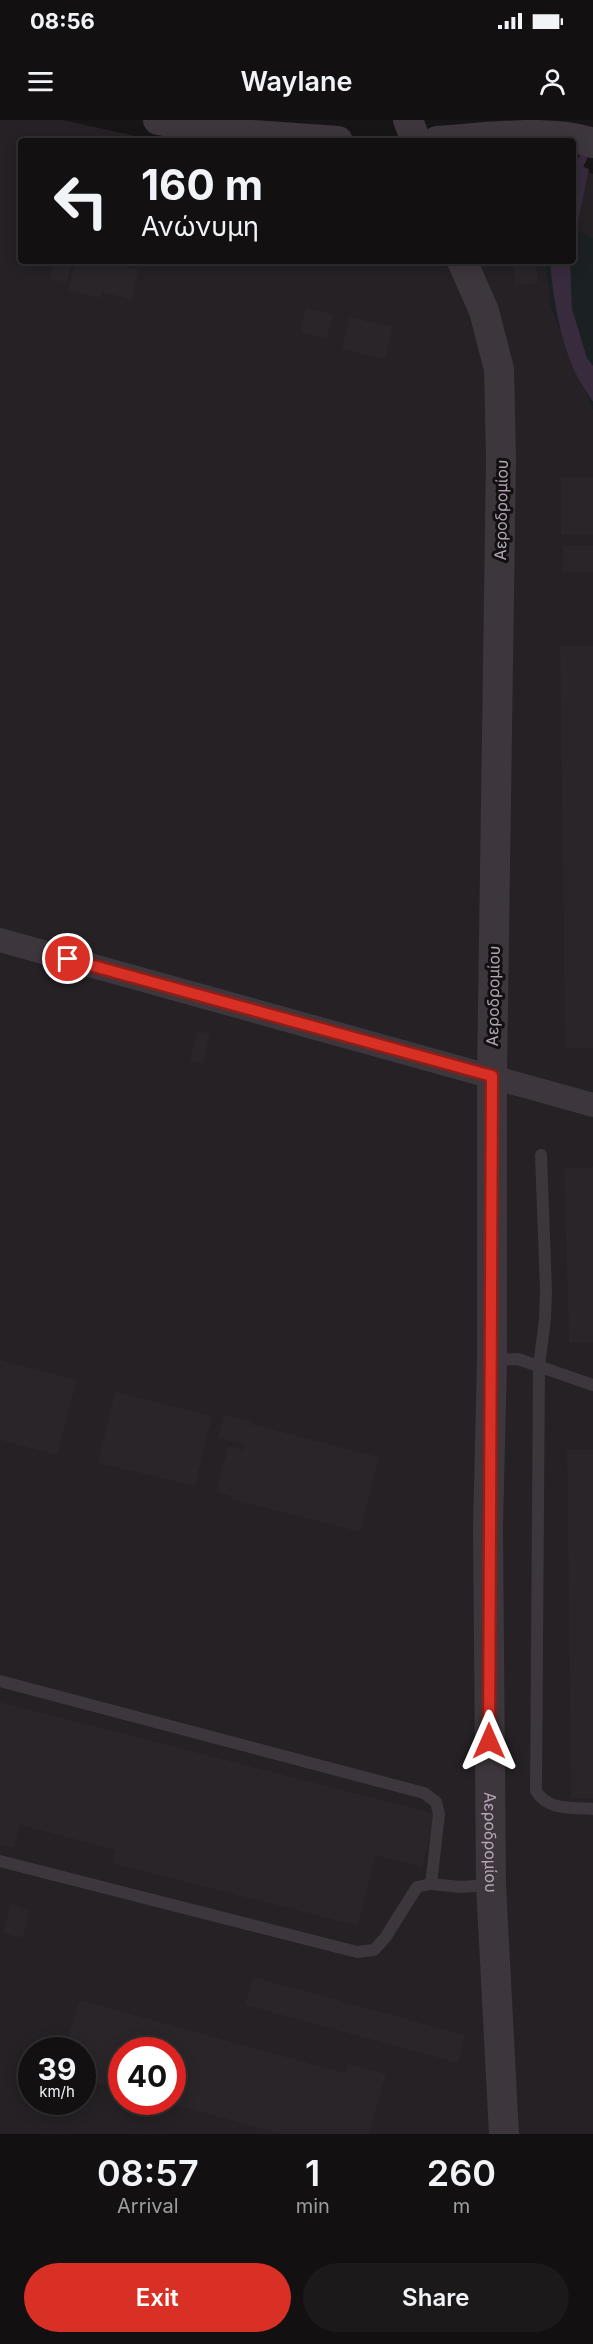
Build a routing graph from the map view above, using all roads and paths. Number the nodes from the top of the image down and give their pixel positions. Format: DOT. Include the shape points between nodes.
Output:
graph roads {
  1 [pos="158,120"];
  2 [pos="408,120"];
  3 [pos="328,137"];
  4 [pos="415,138"];
  5 [pos="490,138"];
  6 [pos="566,138"];
  7 [pos="576,140"];
  8 [pos="593,143"];
  9 [pos="463,264"];
  10 [pos="0,940"];
  11 [pos="492,1076"];
  12 [pos="593,1105"];
  13 [pos="541,1155"];
  14 [pos="492,1360"];
  15 [pos="539,1366"];
  16 [pos="593,1385"];
  17 [pos="0,1681"];
  18 [pos="593,1809"];
  19 [pos="0,1861"];
  20 [pos="431,1884"];
  21 [pos="491,1885"];
  22 [pos="504,2134"];
  1 -- 3 [label="street" via="252,135"];
  2 -- 4 [label="street"];
  5 -- 6 [label="street"];
  7 -- 8 [label="street"];
  9 -- 11 [label="street, Αεροδρομίου" via="484,311 499,369 499,725"];
  10 -- 11 [label="street"];
  11 -- 12 [label="street"];
  11 -- 14 [label="street, Αεροδρομίου"];
  13 -- 15 [label="lane" via="546,1291"];
  14 -- 15 [label="lane" via="518,1359"];
  14 -- 21 [label="street, Αεροδρομίου" via="488,1527"];
  15 -- 16 [label="lane"];
  15 -- 18 [label="lane" via="536,1791 542,1801 554,1806"];
  17 -- 20 [label="lane" via="424,1792 436,1802 439,1814"];
  19 -- 20 [label="lane" via="357,1952 374,1950 417,1887"];
  20 -- 21 [label="lane"];
  21 -- 22 [label="street, Αεροδρομίου"];
}
